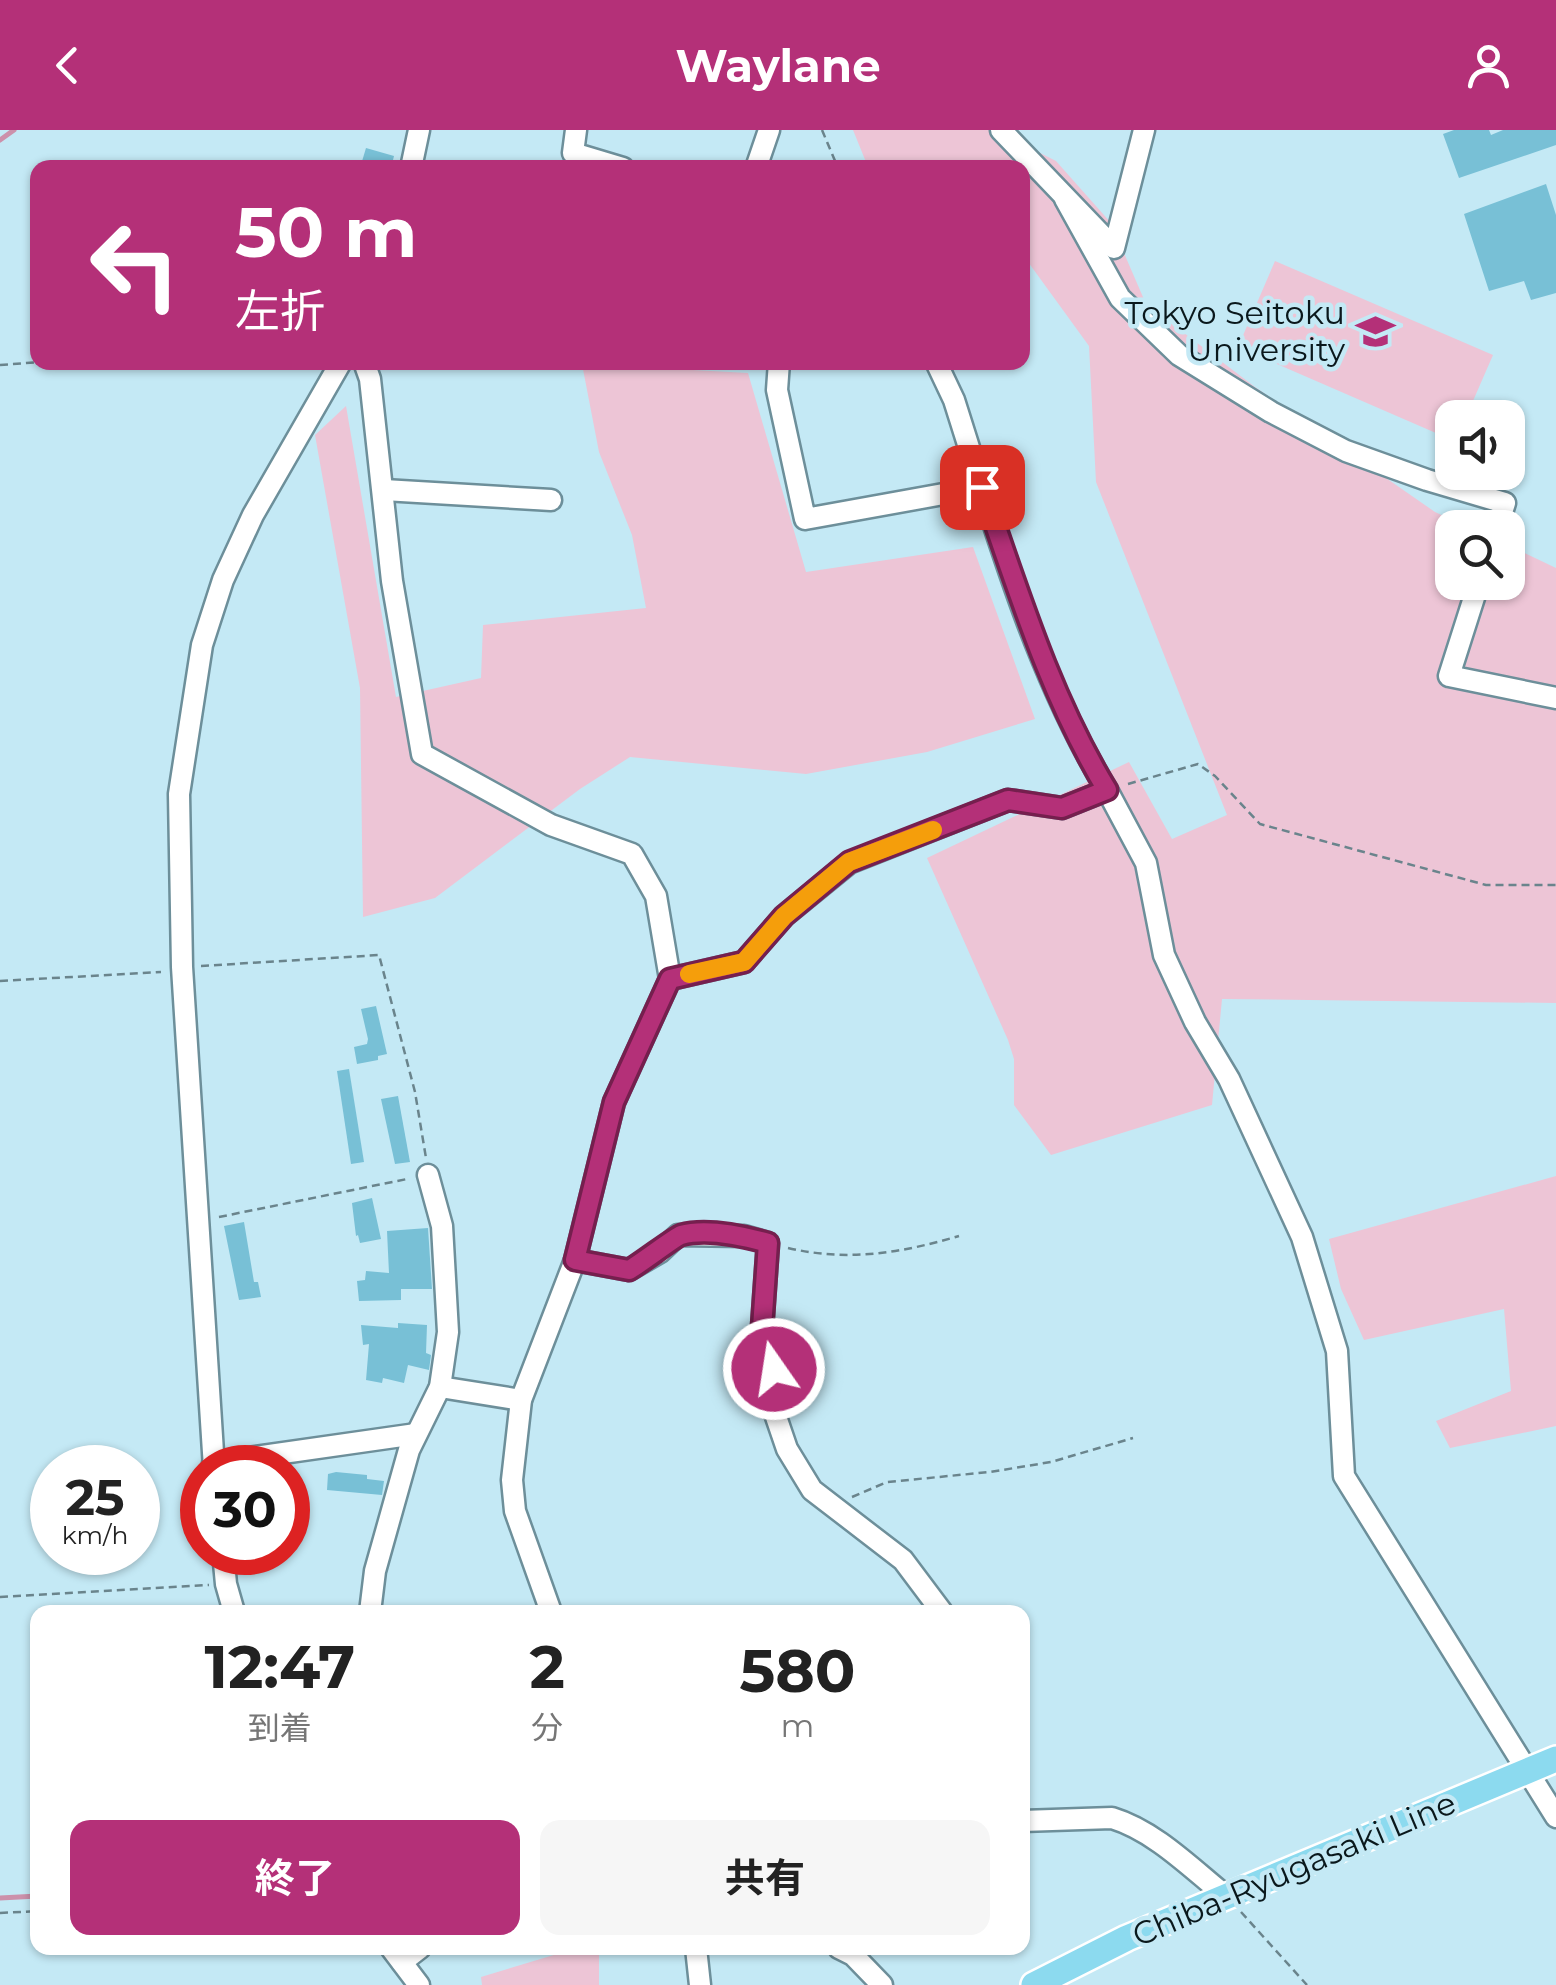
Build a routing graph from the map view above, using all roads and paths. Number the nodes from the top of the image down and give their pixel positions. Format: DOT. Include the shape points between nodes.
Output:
graph roads {
  1 [pos="419,130"];
  2 [pos="576,130"];
  3 [pos="769,130"];
  4 [pos="822,130"];
  5 [pos="1001,130"];
  6 [pos="1144,130"];
  7 [pos="413,160"];
  8 [pos="596,160"];
  9 [pos="759,160"];
  10 [pos="835,160"];
  11 [pos="1029,160"];
  12 [pos="1030,161"];
  13 [pos="1065,199"];
  14 [pos="30,362"];
  15 [pos="0,364"];
  16 [pos="336,370"];
  17 [pos="367,370"];
  18 [pos="778,370"];
  19 [pos="940,370"];
  20 [pos="982,487"];
  21 [pos="384,490"];
  22 [pos="551,500"];
  23 [pos="1503,510"];
  24 [pos="1473,600"];
  25 [pos="1556,698"];
  26 [pos="1107,790"];
  27 [pos="1556,886"];
  28 [pos="182,969"];
  29 [pos="670,979"];
  30 [pos="0,981"];
  31 [pos="428,1175"];
  32 [pos="198,1221"];
  33 [pos="960,1236"];
  34 [pos="768,1243"];
  35 [pos="575,1260"];
  36 [pos="440,1387"];
  37 [pos="521,1400"];
  38 [pos="416,1434"];
  39 [pos="1134,1438"];
  40 [pos="212,1445"];
  41 [pos="310,1450"];
  42 [pos="832,1505"];
  43 [pos="225,1575"];
  44 [pos="226,1584"];
  45 [pos="0,1597"];
  46 [pos="232,1605"];
  47 [pos="371,1605"];
  48 [pos="549,1605"];
  49 [pos="937,1605"];
  50 [pos="1556,1759"];
  51 [pos="1529,1770"];
  52 [pos="1556,1817"];
  53 [pos="1030,1820"];
  54 [pos="1227,1897"];
  55 [pos="30,1912"];
  56 [pos="0,1913"];
  57 [pos="397,1955"];
  58 [pos="697,1955"];
  59 [pos="853,1955"];
  60 [pos="419,1985"];
  61 [pos="700,1985"];
  62 [pos="882,1985"];
  63 [pos="1034,1985"];
  64 [pos="1307,1985"];
  1 -- 7 [label="street"];
  2 -- 8 [label="street" via="573,153"];
  3 -- 9 [label="street"];
  4 -- 10 [label="path"];
  5 -- 11 [label="street"];
  6 -- 13 [label="street" via="1114,248"];
  12 -- 13 [label="street"];
  13 -- 23 [label="street" via="1120,298 1178,354 1346,451 1506,503"];
  14 -- 15 [label="path"];
  16 -- 28 [label="street" via="253,515 202,645 179,794"];
  17 -- 21 [label="street"];
  18 -- 20 [label="street" via="804,520"];
  19 -- 20 [label="street"];
  20 -- 26 [label="street" via="1044,663"];
  21 -- 22 [label="street"];
  21 -- 29 [label="street" via="392,582 422,754 551,825 632,854 656,896"];
  24 -- 25 [label="street" via="1449,676"];
  26 -- 27 [label="path" via="1198,764 1260,824 1486,885"];
  26 -- 29 [label="street" via="1062,808 1008,800 849,862 784,916 744,962"];
  26 -- 51 [label="street" via="1146,863 1164,955 1302,1237 1337,1351 1344,1476"];
  28 -- 30 [label="path"];
  28 -- 31 [label="path" via="379,955 416,1092"];
  28 -- 32 [label="street"];
  29 -- 35 [label="street" via="614,1102"];
  31 -- 32 [label="path"];
  31 -- 36 [label="street" via="442,1226 448,1332"];
  32 -- 40 [label="street"];
  33 -- 34 [label="path" via="877,1256"];
  34 -- 35 [label="street" via="678,1235 629,1270"];
  34 -- 42 [label="street" via="762,1328 774,1369 773,1408 802,1479"];
  35 -- 37 [label="street"];
  36 -- 37 [label="street"];
  36 -- 38 [label="street"];
  37 -- 48 [label="street" via="515,1511"];
  38 -- 41 [label="street"];
  38 -- 47 [label="street"];
  39 -- 42 [label="path" via="1051,1462 887,1482"];
  42 -- 49 [label="street" via="903,1560"];
  43 -- 44 [label="street"];
  44 -- 45 [label="path"];
  44 -- 46 [label="street"];
  50 -- 51 [label="main road, Chiba-Ryugasaki Line"];
  51 -- 52 [label="street"];
  51 -- 54 [label="main road, Chiba-Ryugasaki Line"];
  53 -- 54 [label="street" via="1126,1822"];
  54 -- 63 [label="main road, Chiba-Ryugasaki Line"];
  54 -- 64 [label="path"];
  55 -- 56 [label="path"];
  57 -- 60 [label="street"];
  58 -- 61 [label="street"];
  59 -- 62 [label="street"];
}
